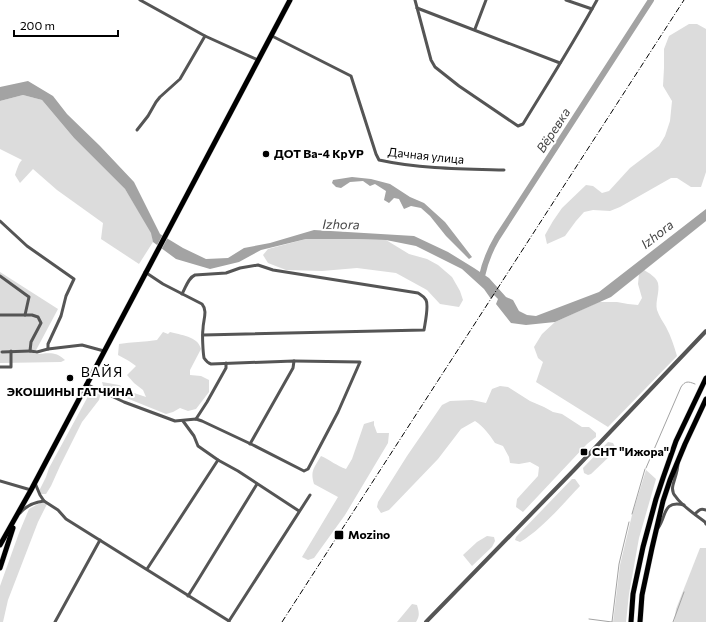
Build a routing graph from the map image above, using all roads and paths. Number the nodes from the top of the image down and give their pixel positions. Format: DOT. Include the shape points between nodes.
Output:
graph roads {
  1 [pos="140,0"];
  2 [pos="290,0"];
  3 [pos="415,0"];
  4 [pos="486,0"];
  5 [pos="566,0"];
  6 [pos="597,0"];
  7 [pos="417,8"];
  8 [pos="592,9"];
  9 [pos="475,30"];
  10 [pos="205,36"];
  11 [pos="272,36"];
  12 [pos="258,60"];
  13 [pos="560,63"];
  14 [pos="137,130"];
  15 [pos="504,170"];
  16 [pos="0,221"];
  17 [pos="145,272"];
  18 [pos="0,276"];
  19 [pos="182,294"];
  20 [pos="0,315"];
  21 [pos="25,315"];
  22 [pos="706,331"];
  23 [pos="203,335"];
  24 [pos="48,349"];
  25 [pos="30,351"];
  26 [pos="104,351"];
  27 [pos="2,352"];
  28 [pos="11,352"];
  29 [pos="294,361"];
  30 [pos="226,363"];
  31 [pos="0,367"];
  32 [pos="706,378"];
  33 [pos="86,384"];
  34 [pos="706,399"];
  35 [pos="196,419"];
  36 [pos="183,420"];
  37 [pos="250,444"];
  38 [pos="218,460"];
  39 [pos="678,460"];
  40 [pos="0,481"];
  41 [pos="35,482"];
  42 [pos="257,484"];
  43 [pos="31,490"];
  44 [pos="310,495"];
  45 [pos="44,501"];
  46 [pos="684,505"];
  47 [pos="706,510"];
  48 [pos="299,511"];
  49 [pos="695,514"];
  50 [pos="16,517"];
  51 [pos="706,522"];
  52 [pos="656,531"];
  53 [pos="100,540"];
  54 [pos="0,545"];
  55 [pos="0,568"];
  56 [pos="147,569"];
  57 [pos="188,596"];
  58 [pos="55,622"];
  59 [pos="228,622"];
  60 [pos="426,622"];
  61 [pos="631,622"];
  62 [pos="640,622"];
  1 -- 10 [label="street"];
  2 -- 11 [label="main road"];
  3 -- 7 [label="street"];
  4 -- 9 [label="street"];
  5 -- 8 [label="street"];
  6 -- 8 [label="street"];
  7 -- 9 [label="street"];
  7 -- 13 [label="street" via="435,67 518,126 524,124"];
  8 -- 13 [label="street"];
  9 -- 13 [label="street"];
  10 -- 12 [label="street"];
  10 -- 14 [label="street" via="180,79 160,97"];
  11 -- 12 [label="main road"];
  11 -- 15 [label="street, Дачная улица" via="351,76 379,160 453,169"];
  12 -- 17 [label="main road"];
  16 -- 24 [label="street" via="28,246 74,279"];
  17 -- 19 [label="street"];
  17 -- 26 [label="main road"];
  18 -- 21 [label="street" via="29,297"];
  19 -- 23 [label="street" via="205,307"];
  19 -- 23 [label="street" via="191,277 195,275 226,273 258,266 418,293 423,295 427,304 424,330"];
  20 -- 21 [label="street"];
  21 -- 25 [label="street" via="32,314 38,317 41,324 30,342"];
  22 -- 60 [label="street"];
  23 -- 30 [label="street" via="204,358 207,362"];
  24 -- 25 [label="street"];
  24 -- 26 [label="street" via="82,345"];
  25 -- 28 [label="street"];
  26 -- 33 [label="main road"];
  27 -- 28 [label="street"];
  28 -- 31 [label="street" via="10,367"];
  29 -- 30 [label="street"];
  29 -- 37 [label="street" via="293,368"];
  29 -- 37 [label="street" via="360,362 338,412 308,469 304,470"];
  30 -- 35 [label="street" via="226,368"];
  32 -- 61 [label="main road" via="676,441 662,478 643,547 633,594"];
  33 -- 36 [label="street" via="156,415 175,422"];
  33 -- 41 [label="main road"];
  34 -- 39 [label="main road"];
  35 -- 36 [label="street"];
  35 -- 37 [label="street"];
  36 -- 38 [label="street" via="198,446"];
  38 -- 42 [label="street"];
  38 -- 56 [label="street"];
  39 -- 46 [label="street" via="673,488 676,498"];
  39 -- 52 [label="main road" via="663,501"];
  40 -- 43 [label="street"];
  41 -- 43 [label="main road"];
  41 -- 45 [label="street"];
  42 -- 48 [label="street"];
  42 -- 57 [label="street"];
  43 -- 50 [label="main road"];
  44 -- 48 [label="street"];
  45 -- 50 [label="street" via="30,504"];
  45 -- 53 [label="street"];
  46 -- 49 [label="street"];
  46 -- 52 [label="street" via="674,504 668,507"];
  47 -- 49 [label="street" via="700,509"];
  48 -- 59 [label="street"];
  49 -- 51 [label="street"];
  50 -- 54 [label="main road"];
  50 -- 55 [label="main road"];
  52 -- 62 [label="main road" via="642,595"];
  53 -- 56 [label="street"];
  53 -- 58 [label="street"];
  56 -- 57 [label="street"];
  57 -- 59 [label="street"];
}
